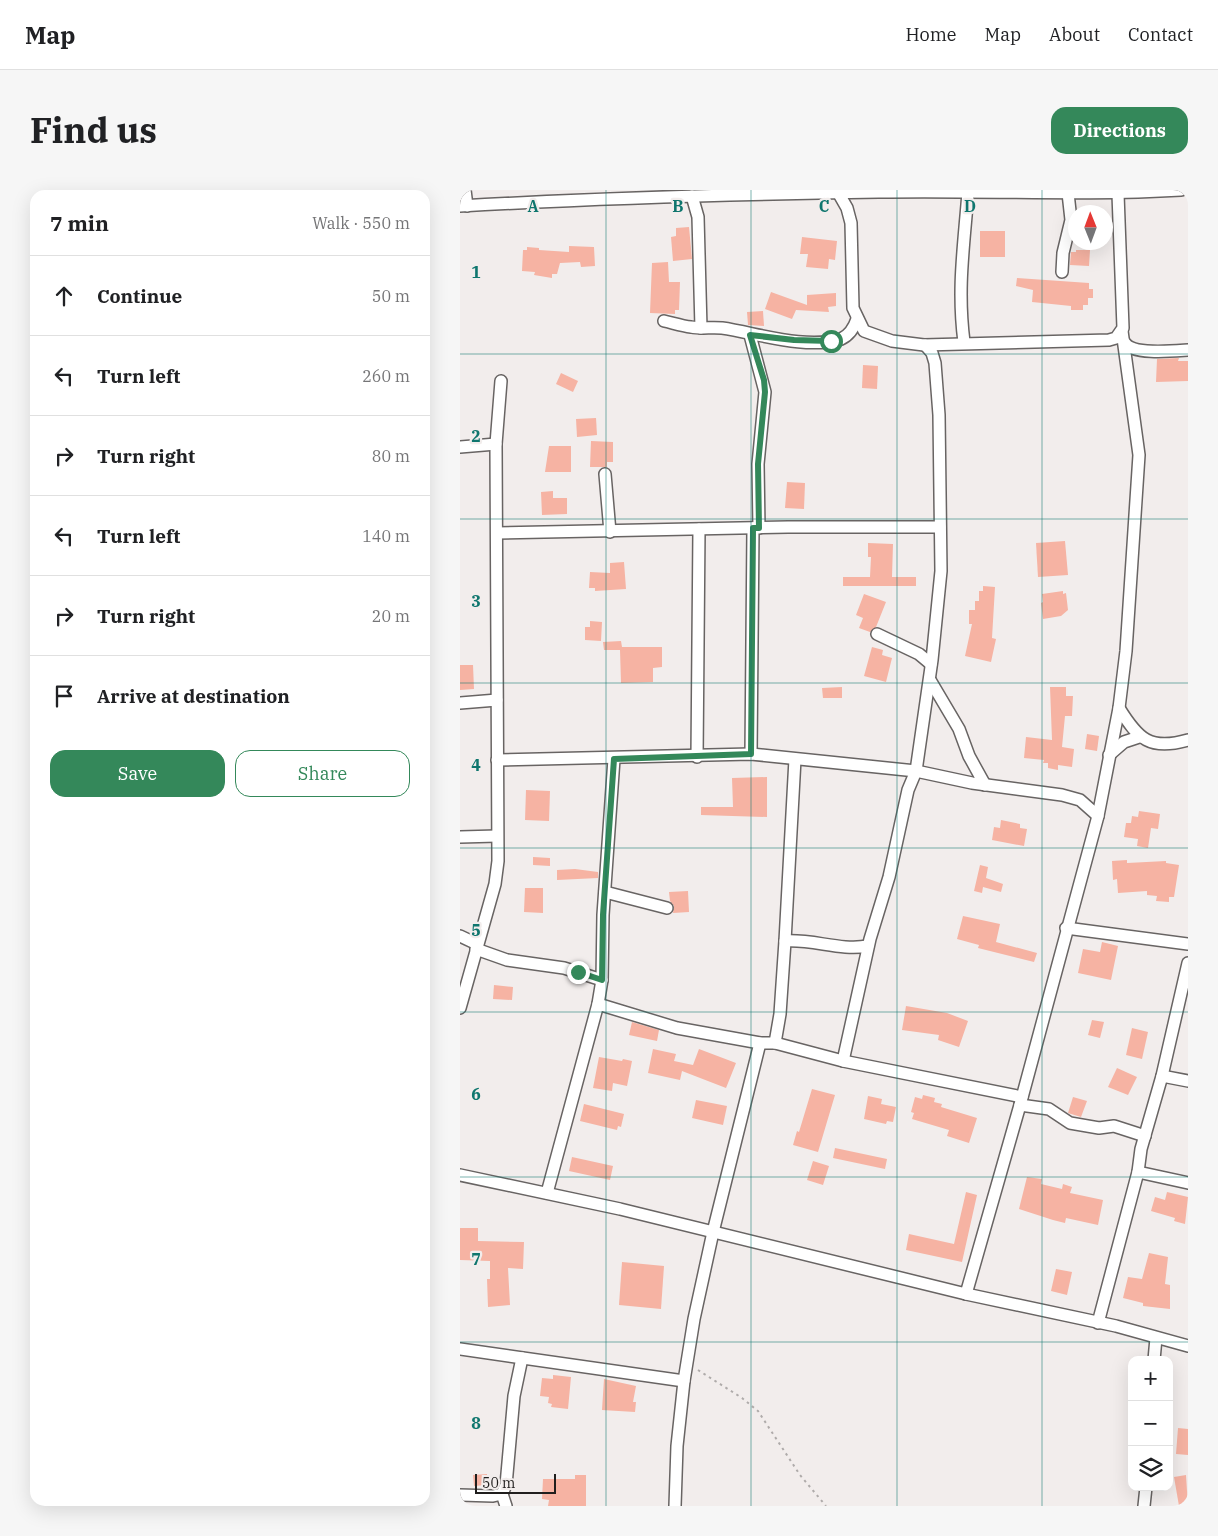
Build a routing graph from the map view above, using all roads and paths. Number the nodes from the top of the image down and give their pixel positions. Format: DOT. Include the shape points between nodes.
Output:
graph roads {
  1 [pos="465,190"];
  2 [pos="1181,190"];
  3 [pos="1002,191"];
  4 [pos="795,192"];
  5 [pos="968,192"];
  6 [pos="1068,193"];
  7 [pos="839,194"];
  8 [pos="1118,194"];
  9 [pos="692,196"];
  10 [pos="463,206"];
  11 [pos="1062,272"];
  12 [pos="858,319"];
  13 [pos="664,321"];
  14 [pos="701,328"];
  15 [pos="1122,330"];
  16 [pos="750,335"];
  17 [pos="959,342"];
  18 [pos="1124,344"];
  19 [pos="925,345"];
  20 [pos="1188,350"];
  21 [pos="935,362"];
  22 [pos="500,381"];
  23 [pos="496,444"];
  24 [pos="460,446"];
  25 [pos="605,474"];
  26 [pos="756,528"];
  27 [pos="940,528"];
  28 [pos="699,529"];
  29 [pos="610,532"];
  30 [pos="497,533"];
  31 [pos="877,634"];
  32 [pos="931,664"];
  33 [pos="930,680"];
  34 [pos="496,700"];
  35 [pos="460,703"];
  36 [pos="1119,708"];
  37 [pos="1139,737"];
  38 [pos="1188,740"];
  39 [pos="751,754"];
  40 [pos="1110,755"];
  41 [pos="697,757"];
  42 [pos="614,759"];
  43 [pos="795,759"];
  44 [pos="497,760"];
  45 [pos="916,770"];
  46 [pos="985,785"];
  47 [pos="1098,816"];
  48 [pos="497,836"];
  49 [pos="460,837"];
  50 [pos="605,892"];
  51 [pos="667,908"];
  52 [pos="1066,928"];
  53 [pos="460,936"];
  54 [pos="785,941"];
  55 [pos="1188,944"];
  56 [pos="477,946"];
  57 [pos="868,946"];
  58 [pos="1188,963"];
  59 [pos="602,980"];
  60 [pos="598,1004"];
  61 [pos="460,1008"];
  62 [pos="760,1043"];
  63 [pos="775,1043"];
  64 [pos="843,1061"];
  65 [pos="1162,1076"];
  66 [pos="1188,1080"];
  67 [pos="1021,1101"];
  68 [pos="1145,1136"];
  69 [pos="1138,1172"];
  70 [pos="460,1175"];
  71 [pos="1188,1183"];
  72 [pos="547,1193"];
  73 [pos="713,1232"];
  74 [pos="966,1294"];
  75 [pos="1098,1323"];
  76 [pos="1156,1338"];
  77 [pos="1188,1346"];
  78 [pos="460,1349"];
  79 [pos="1154,1356"];
  80 [pos="522,1358"];
  81 [pos="688,1362"];
  82 [pos="684,1381"];
  83 [pos="1146,1491"];
  84 [pos="502,1494"];
  85 [pos="460,1495"];
  86 [pos="506,1506"];
  87 [pos="675,1506"];
  88 [pos="826,1506"];
  89 [pos="1144,1506"];
  1 -- 10 [label="street"];
  2 -- 8 [label="street"];
  3 -- 5 [label="street"];
  3 -- 6 [label="street"];
  4 -- 7 [label="street"];
  4 -- 9 [label="street"];
  5 -- 7 [label="street"];
  5 -- 17 [label="street" via="959,282"];
  6 -- 8 [label="street"];
  6 -- 11 [label="street" via="1070,227"];
  7 -- 12 [label="street" via="852,223 853,308"];
  8 -- 15 [label="street"];
  9 -- 10 [label="street"];
  9 -- 14 [label="street" via="698,217"];
  12 -- 16 [label="street" via="850,334 831,341"];
  12 -- 19 [label="street" via="864,331 875,336"];
  13 -- 14 [label="street"];
  14 -- 16 [label="street" via="721,328"];
  15 -- 17 [label="street" via="1110,340"];
  15 -- 18 [label="street"];
  16 -- 26 [label="street" via="765,392"];
  17 -- 19 [label="street"];
  17 -- 21 [label="street" via="942,350"];
  18 -- 20 [label="street" via="1139,351"];
  18 -- 36 [label="street" via="1139,456"];
  19 -- 21 [label="street"];
  21 -- 27 [label="street"];
  22 -- 23 [label="street"];
  23 -- 24 [label="street"];
  23 -- 30 [label="street"];
  25 -- 29 [label="street"];
  26 -- 27 [label="street"];
  26 -- 28 [label="street"];
  26 -- 39 [label="street"];
  27 -- 32 [label="street" via="941,571"];
  28 -- 29 [label="street"];
  28 -- 41 [label="street"];
  29 -- 30 [label="street"];
  30 -- 34 [label="street"];
  31 -- 32 [label="street" via="919,654"];
  32 -- 33 [label="street"];
  33 -- 45 [label="street"];
  33 -- 46 [label="street"];
  34 -- 35 [label="street"];
  34 -- 44 [label="street"];
  36 -- 37 [label="street"];
  36 -- 40 [label="street"];
  37 -- 38 [label="street" via="1166,745"];
  37 -- 40 [label="street" via="1124,742"];
  39 -- 41 [label="street"];
  39 -- 43 [label="street"];
  40 -- 47 [label="street"];
  41 -- 42 [label="street"];
  42 -- 44 [label="street"];
  42 -- 50 [label="street"];
  43 -- 45 [label="street"];
  43 -- 54 [label="street"];
  44 -- 48 [label="street"];
  45 -- 46 [label="street"];
  45 -- 57 [label="street"];
  46 -- 47 [label="street" via="1062,795 1080,800"];
  47 -- 52 [label="street"];
  48 -- 49 [label="street"];
  48 -- 56 [label="street" via="495,884"];
  50 -- 51 [label="street"];
  50 -- 59 [label="street"];
  52 -- 55 [label="street"];
  52 -- 67 [label="street"];
  53 -- 56 [label="street"];
  54 -- 57 [label="street" via="809,940 849,948"];
  54 -- 63 [label="street"];
  56 -- 59 [label="street" via="507,960 564,968"];
  56 -- 61 [label="street"];
  57 -- 64 [label="street"];
  58 -- 65 [label="street"];
  59 -- 60 [label="street"];
  60 -- 62 [label="street" via="677,1028"];
  60 -- 72 [label="street"];
  62 -- 63 [label="street"];
  62 -- 73 [label="street"];
  63 -- 64 [label="street"];
  64 -- 67 [label="street"];
  65 -- 66 [label="street"];
  65 -- 68 [label="street"];
  67 -- 68 [label="street" via="1049,1109 1070,1123 1099,1128 1114,1126"];
  67 -- 74 [label="street"];
  68 -- 69 [label="street"];
  69 -- 71 [label="street"];
  69 -- 75 [label="street"];
  70 -- 72 [label="street"];
  72 -- 73 [label="street"];
  73 -- 74 [label="street"];
  73 -- 81 [label="street"];
  74 -- 75 [label="street"];
  75 -- 76 [label="street"];
  76 -- 77 [label="street"];
  76 -- 79 [label="street"];
  78 -- 80 [label="street"];
  80 -- 82 [label="street"];
  80 -- 84 [label="street" via="514,1396 506,1485"];
  81 -- 82 [label="street"];
  81 -- 88 [label="path" via="758,1411 800,1475"];
  82 -- 87 [label="street"];
  83 -- 89 [label="street"];
  84 -- 85 [label="street"];
  84 -- 86 [label="street"];
}
